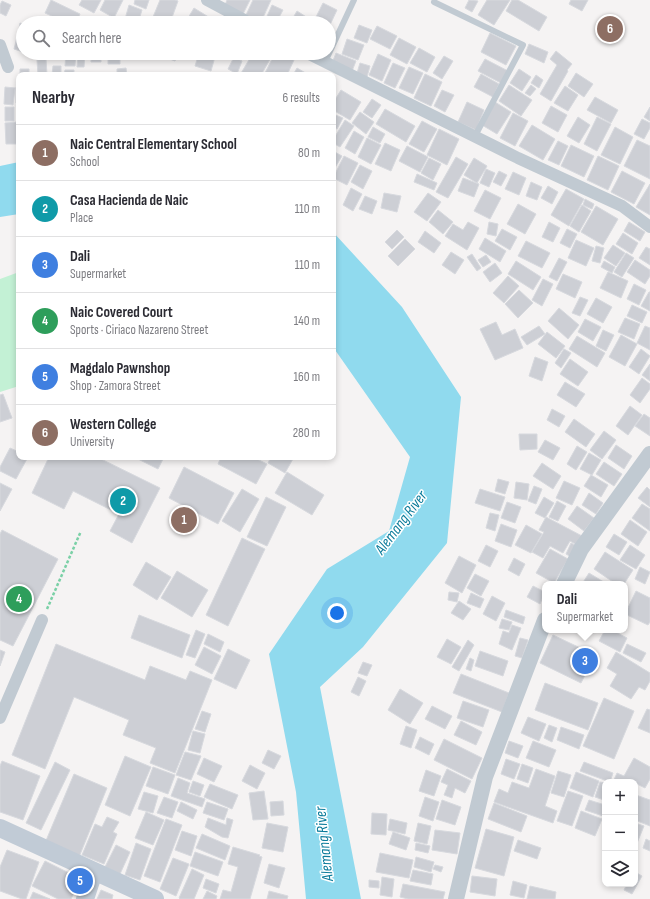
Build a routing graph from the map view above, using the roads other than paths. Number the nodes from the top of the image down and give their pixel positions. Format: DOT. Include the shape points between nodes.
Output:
graph roads {
  1 [pos="207,0"];
  2 [pos="354,0"];
  3 [pos="434,2"];
  4 [pos="237,16"];
  5 [pos="336,38"];
  6 [pos="1,52"];
  7 [pos="321,60"];
  8 [pos="325,62"];
  9 [pos="8,67"];
  10 [pos="475,136"];
  11 [pos="650,227"];
  12 [pos="650,454"];
  13 [pos="566,581"];
  14 [pos="42,620"];
  15 [pos="542,628"];
  16 [pos="0,718"];
  17 [pos="0,828"];
  18 [pos="94,872"];
  19 [pos="85,899"];
  20 [pos="155,899"];
  21 [pos="456,899"];
  1 -- 4 [label="street"];
  2 -- 5 [label="lane"];
  3 -- 10 [label="lane" via="523,45"];
  6 -- 9 [label="street"];
  7 -- 8 [label="street"];
  8 -- 10 [label="street"];
  10 -- 11 [label="street" via="622,206"];
  12 -- 13 [label="street" via="582,550"];
  14 -- 16 [label="street"];
  15 -- 21 [label="street" via="485,777"];
  17 -- 18 [label="main road"];
  18 -- 19 [label="main road"];
  18 -- 20 [label="main road"];
}
